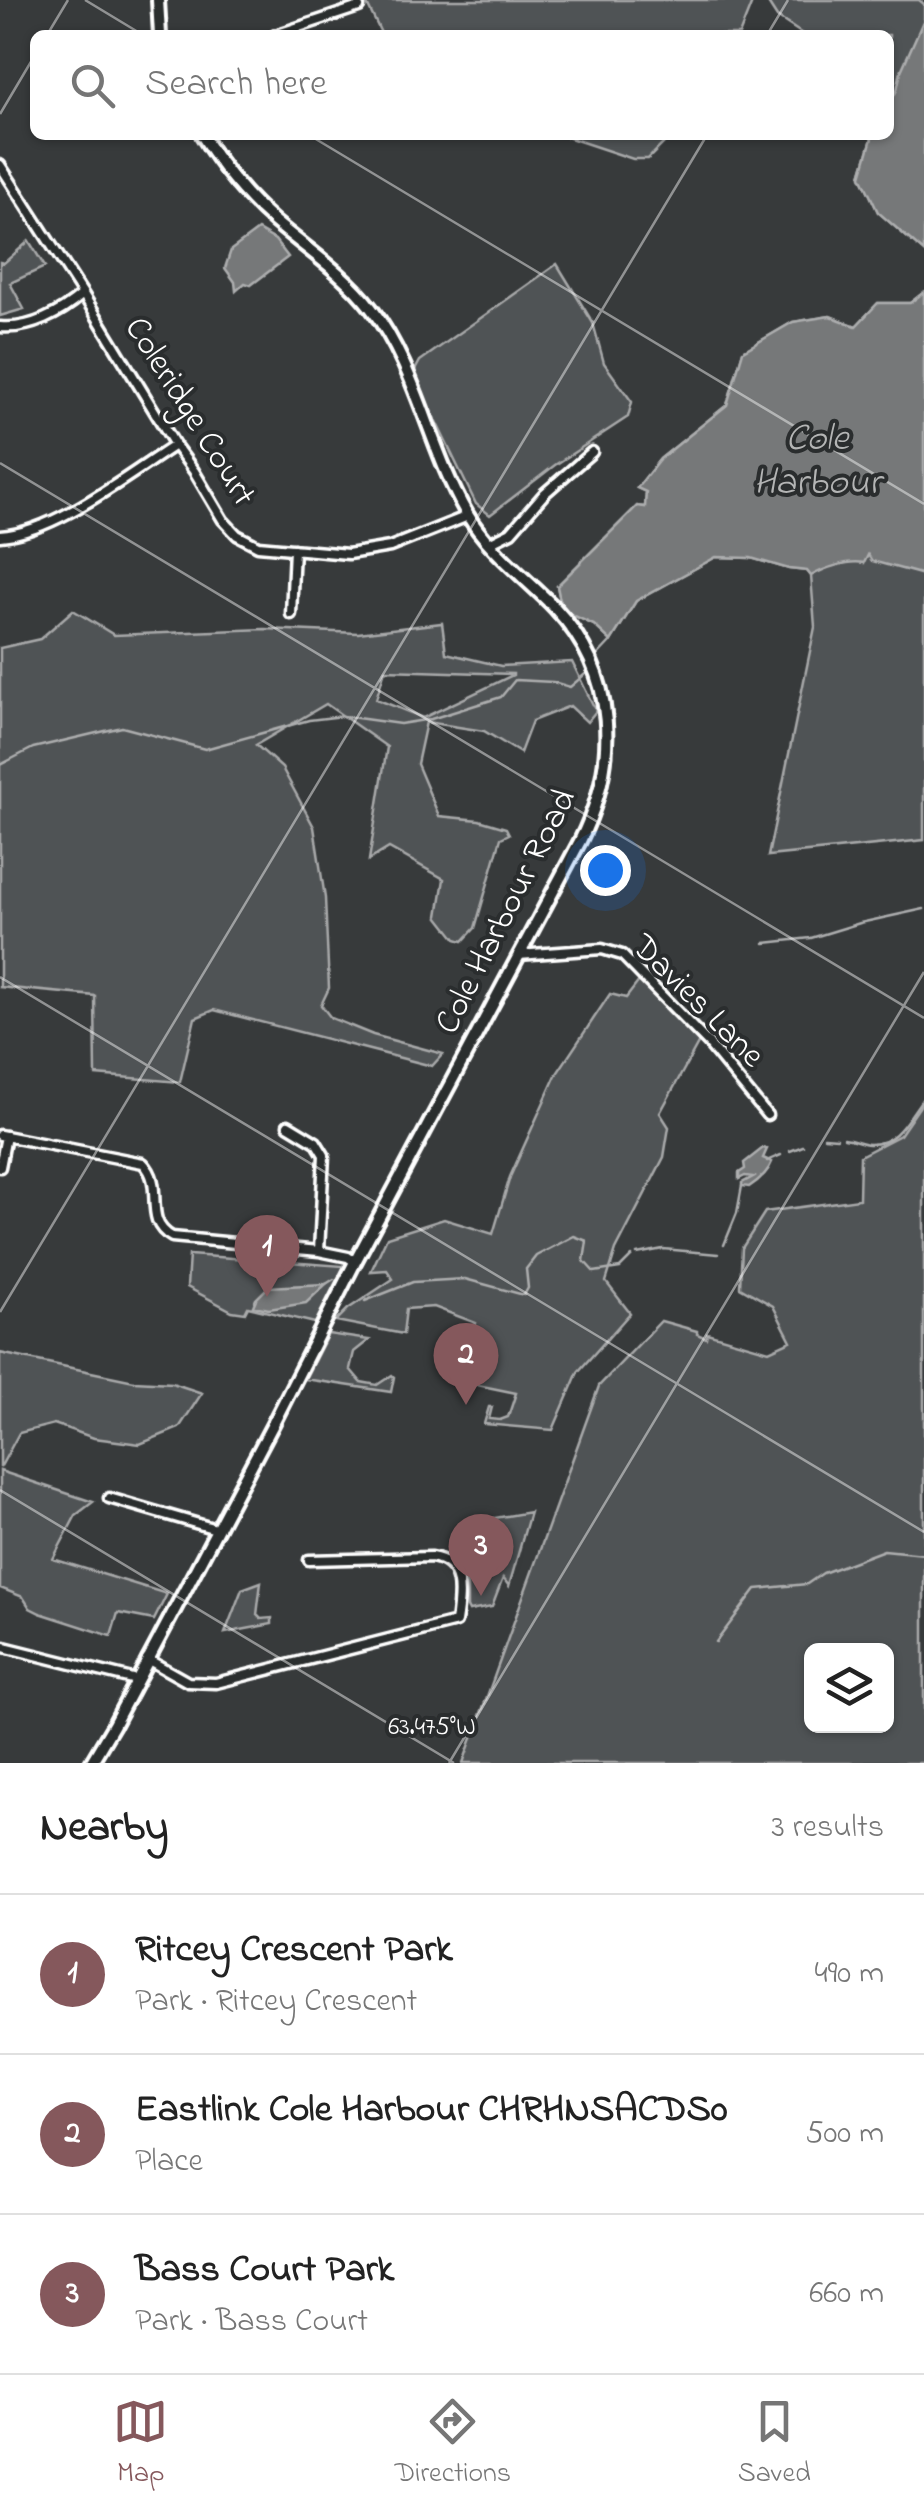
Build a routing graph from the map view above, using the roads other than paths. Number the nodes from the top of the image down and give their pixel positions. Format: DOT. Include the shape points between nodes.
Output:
graph roads {
  1 [pos="158,0"];
  2 [pos="359,8"];
  3 [pos="160,30"];
  4 [pos="290,30"];
  5 [pos="205,140"];
  6 [pos="0,165"];
  7 [pos="83,294"];
  8 [pos="0,327"];
  9 [pos="175,445"];
  10 [pos="592,452"];
  11 [pos="468,516"];
  12 [pos="0,536"];
  13 [pos="490,543"];
  14 [pos="294,549"];
  15 [pos="291,614"];
  16 [pos="518,954"];
  17 [pos="767,1115"];
  18 [pos="288,1125"];
  19 [pos="3,1135"];
  20 [pos="0,1167"];
  21 [pos="319,1251"];
  22 [pos="355,1262"];
  23 [pos="110,1498"];
  24 [pos="216,1529"];
  25 [pos="308,1560"];
  26 [pos="0,1646"];
  27 [pos="147,1659"];
  28 [pos="136,1680"];
  29 [pos="91,1763"];
  1 -- 3 [label="main road"];
  2 -- 4 [label="street"];
  5 -- 11 [label="main road, Cole Harbour Road" via="250,199 372,309 404,364"];
  6 -- 7 [label="street, Coleridge Court"];
  7 -- 8 [label="street" via="38,321"];
  7 -- 9 [label="street, Coleridge Court"];
  9 -- 12 [label="street" via="50,523"];
  9 -- 14 [label="street, Coleridge Court" via="232,531 258,546"];
  10 -- 13 [label="street" via="511,532"];
  11 -- 13 [label="main road, Cole Harbour Road"];
  11 -- 14 [label="street, Coleridge Court" via="379,550"];
  13 -- 16 [label="main road, Cole Harbour Road" via="580,641 598,679 607,726 604,774 591,817"];
  14 -- 15 [label="street"];
  16 -- 17 [label="street, Davies Lane" via="605,949 622,956"];
  16 -- 22 [label="main road, Cole Harbour Road"];
  18 -- 21 [label="street" via="324,1154"];
  19 -- 20 [label="street"];
  19 -- 21 [label="street" via="144,1163 153,1178 158,1225 172,1238"];
  21 -- 22 [label="street"];
  22 -- 24 [label="main road, Cole Harbour Road"];
  23 -- 24 [label="street"];
  24 -- 27 [label="main road, Cole Harbour Road"];
  25 -- 27 [label="street" via="443,1559 457,1575 456,1622 223,1682 188,1682"];
  26 -- 28 [label="street"];
  27 -- 28 [label="main road, Cole Harbour Road"];
  28 -- 29 [label="main road, Cole Harbour Road"];
}
